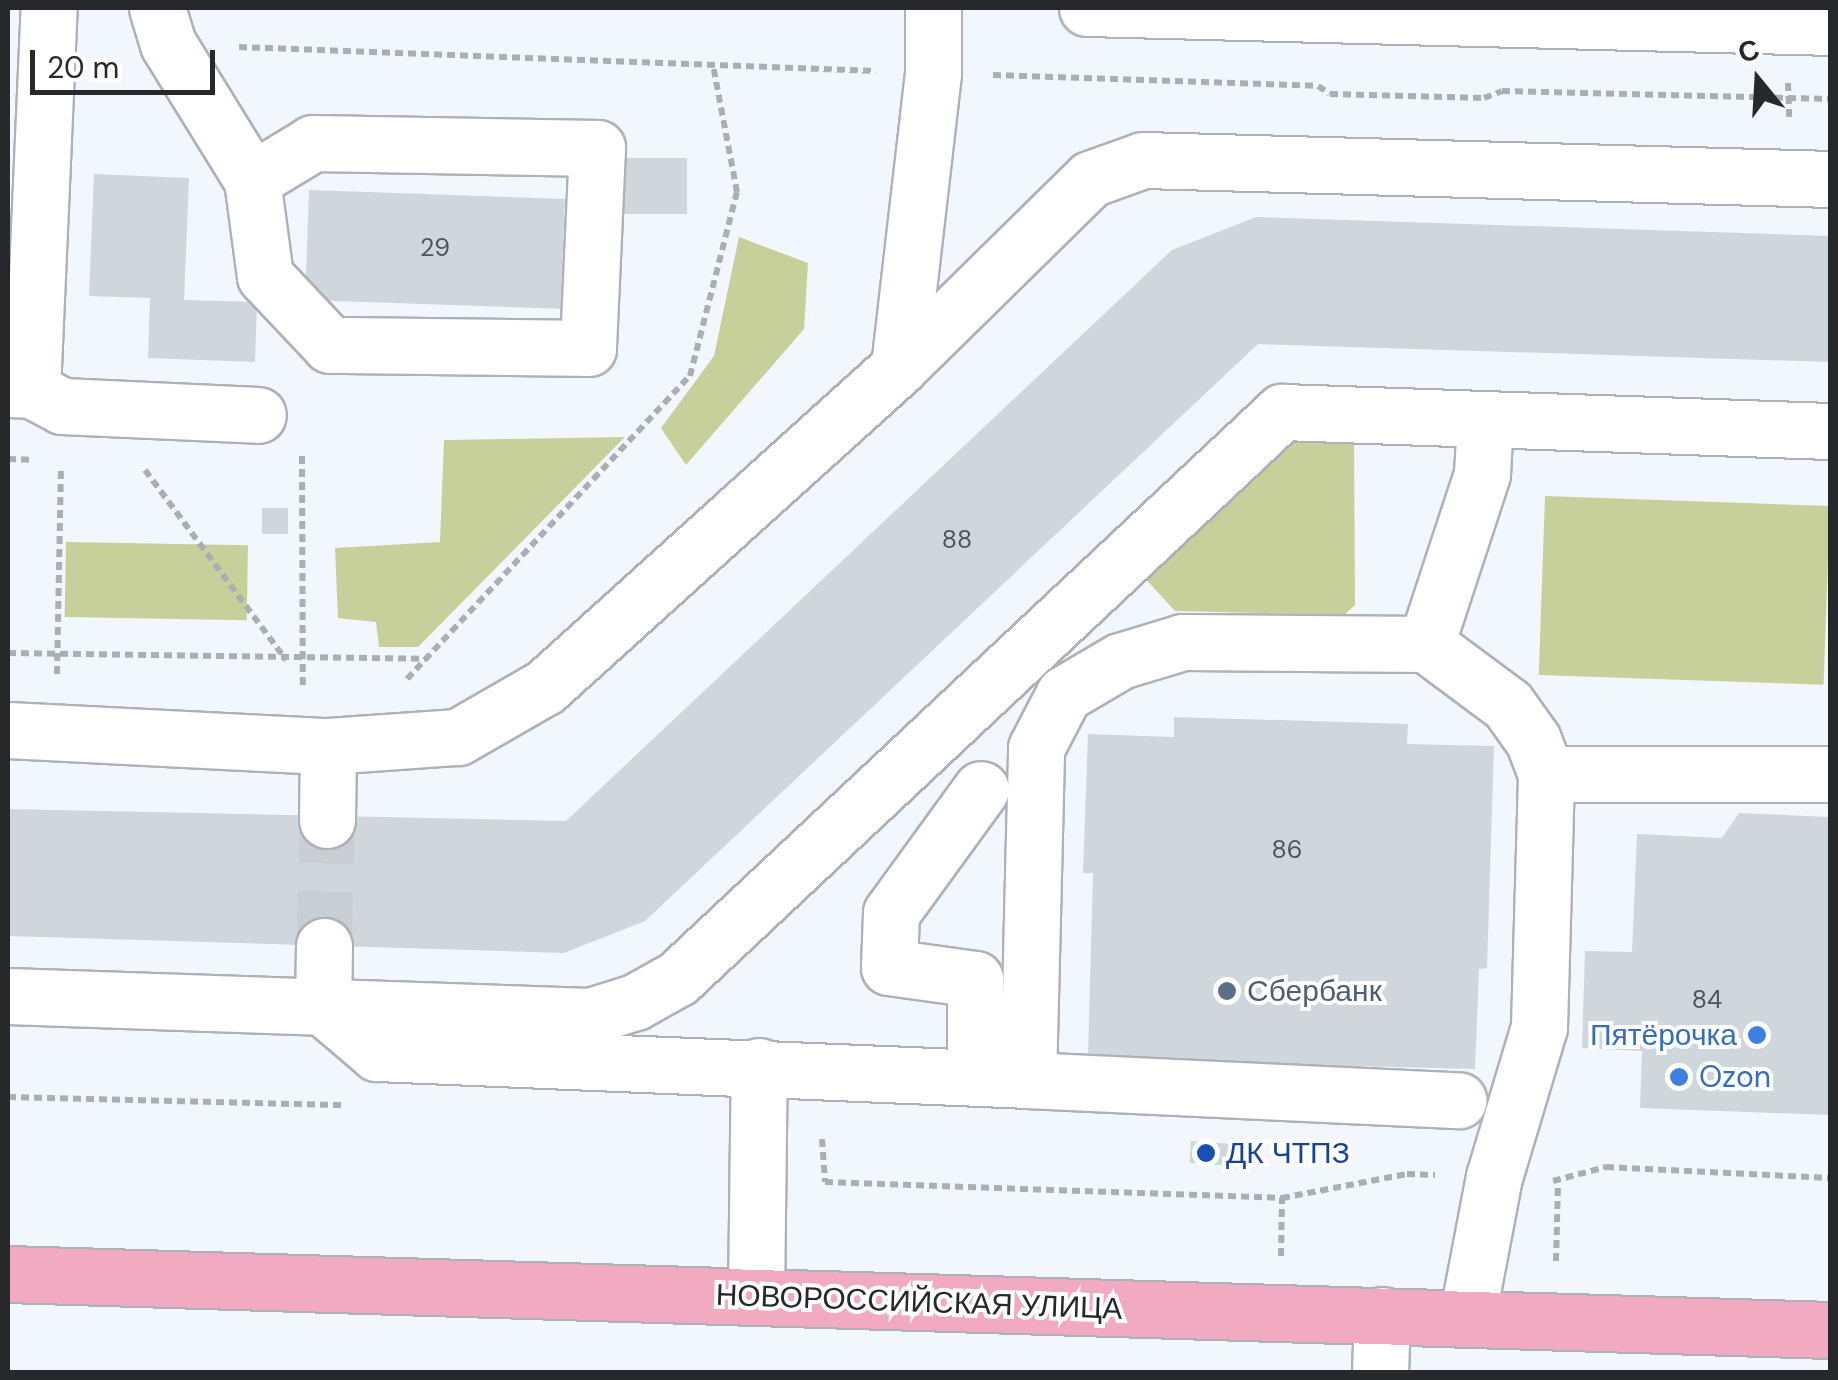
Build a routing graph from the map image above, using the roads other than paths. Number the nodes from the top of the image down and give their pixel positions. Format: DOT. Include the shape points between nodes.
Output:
graph roads {
  1 [pos="49,8"];
  2 [pos="158,8"];
  3 [pos="933,8"];
  4 [pos="1086,8"];
  5 [pos="1806,27"];
  6 [pos="1808,179"];
  7 [pos="252,180"];
  8 [pos="899,367"];
  9 [pos="20,389"];
  10 [pos="1486,419"];
  11 [pos="280,425"];
  12 [pos="1830,431"];
  13 [pos="1426,644"];
  14 [pos="32,731"];
  15 [pos="326,745"];
  16 [pos="1546,774"];
  17 [pos="1830,774"];
  18 [pos="981,789"];
  19 [pos="327,820"];
  20 [pos="324,946"];
  21 [pos="8,996"];
  22 [pos="323,1007"];
  23 [pos="1002,1078"];
  24 [pos="759,1091"];
  25 [pos="1459,1100"];
  26 [pos="8,1274"];
  27 [pos="756,1297"];
  28 [pos="1382,1315"];
  29 [pos="1467,1318"];
  30 [pos="1830,1330"];
  31 [pos="1380,1372"];
  1 -- 9 [label="street"];
  2 -- 7 [label="street" via="168,44"];
  3 -- 8 [label="street" via="932,73"];
  4 -- 5 [label="street"];
  6 -- 8 [label="street" via="1143,160 1090,179"];
  7 -- 7 [label="street" via="313,143 597,148 588,348 330,345 265,276"];
  8 -- 15 [label="street" via="546,686 458,737"];
  9 -- 11 [label="street" via="62,406"];
  10 -- 12 [label="street"];
  10 -- 13 [label="street" via="1482,474"];
  10 -- 22 [label="street" via="1282,412 678,978 635,1002 590,1016"];
  13 -- 16 [label="street" via="1508,705 1534,740"];
  13 -- 23 [label="street" via="1183,642 1120,661 1064,694 1036,748"];
  14 -- 15 [label="street"];
  15 -- 19 [label="street"];
  16 -- 17 [label="street"];
  16 -- 29 [label="street" via="1539,1026 1494,1177"];
  18 -- 23 [label="street" via="891,913 888,967 975,979"];
  20 -- 22 [label="street"];
  21 -- 22 [label="street"];
  22 -- 24 [label="street" via="377,1052"];
  23 -- 24 [label="street"];
  23 -- 25 [label="street"];
  24 -- 27 [label="street"];
  26 -- 27 [label="main road, НОВОРОССИЙСКАЯ УЛИЦА"];
  27 -- 28 [label="main road, НОВОРОССИЙСКАЯ УЛИЦА"];
  28 -- 29 [label="main road, НОВОРОССИЙСКАЯ УЛИЦА"];
  28 -- 31 [label="street"];
  29 -- 30 [label="main road, НОВОРОССИЙСКАЯ УЛИЦА"];
}
